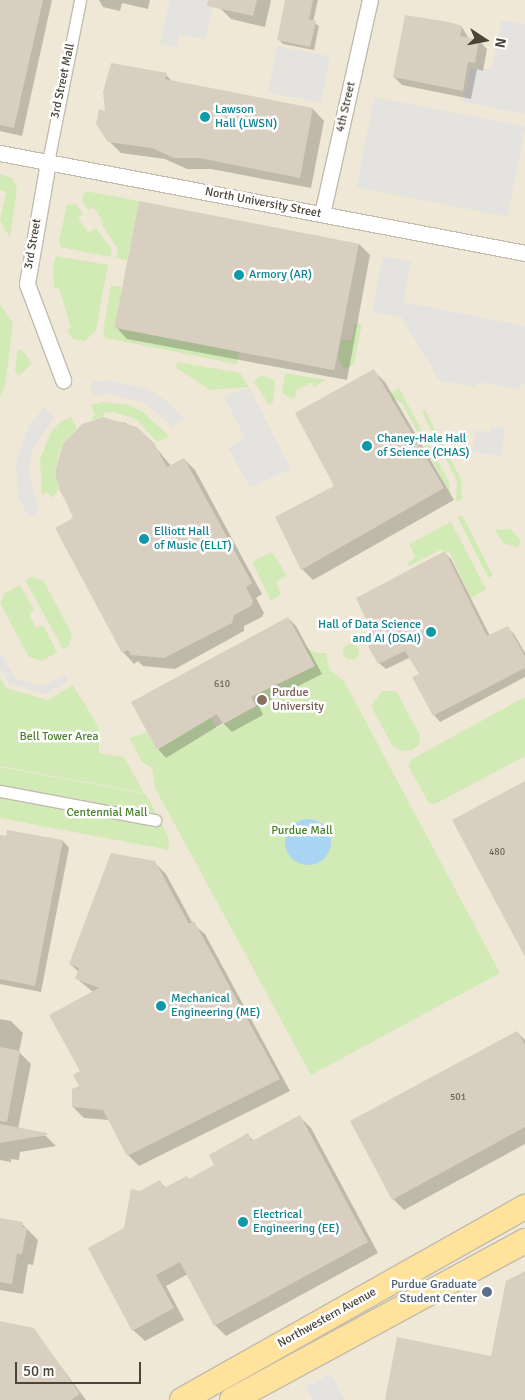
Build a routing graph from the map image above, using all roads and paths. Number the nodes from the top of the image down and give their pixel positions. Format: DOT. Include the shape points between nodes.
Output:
graph roads {
  1 [pos="80,0"];
  2 [pos="370,0"];
  3 [pos="0,153"];
  4 [pos="48,162"];
  5 [pos="322,214"];
  6 [pos="525,253"];
  7 [pos="63,380"];
  8 [pos="0,791"];
  9 [pos="155,820"];
  10 [pos="525,1208"];
  11 [pos="525,1241"];
  12 [pos="182,1400"];
  13 [pos="232,1400"];
  1 -- 4 [label="street, 3rd Street Mall"];
  2 -- 5 [label="street, 4th Street"];
  3 -- 4 [label="street, North University Street"];
  4 -- 5 [label="street, North University Street"];
  4 -- 7 [label="street, 3rd Street" via="27,284"];
  5 -- 6 [label="street, North University Street"];
  8 -- 9 [label="street"];
  10 -- 12 [label="main road, Northwestern Avenue"];
  11 -- 13 [label="main road"];
}
